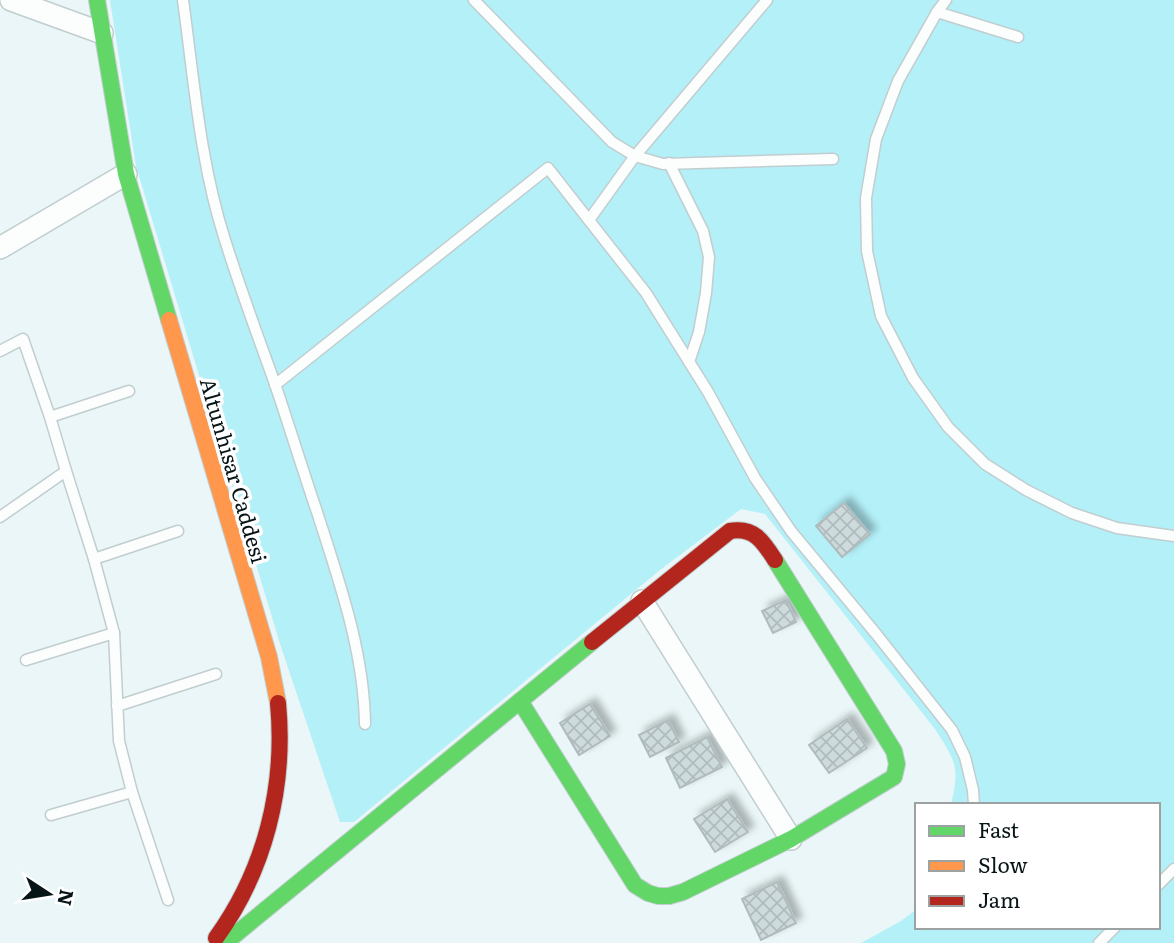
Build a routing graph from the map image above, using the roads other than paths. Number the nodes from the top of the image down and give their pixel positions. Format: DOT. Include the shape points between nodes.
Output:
graph roads {
  1 [pos="11,0"];
  2 [pos="97,0"];
  3 [pos="183,0"];
  4 [pos="474,0"];
  5 [pos="767,0"];
  6 [pos="946,0"];
  7 [pos="937,12"];
  8 [pos="102,33"];
  9 [pos="1018,37"];
  10 [pos="635,156"];
  11 [pos="833,159"];
  12 [pos="669,163"];
  13 [pos="126,174"];
  14 [pos="589,220"];
  15 [pos="0,248"];
  16 [pos="0,351"];
  17 [pos="689,362"];
  18 [pos="275,386"];
  19 [pos="129,391"];
  20 [pos="50,417"];
  21 [pos="66,471"];
  22 [pos="0,517"];
  23 [pos="178,531"];
  24 [pos="1174,536"];
  25 [pos="94,559"];
  26 [pos="642,601"];
  27 [pos="114,634"];
  28 [pos="26,660"];
  29 [pos="216,674"];
  30 [pos="520,701"];
  31 [pos="117,706"];
  32 [pos="365,724"];
  33 [pos="132,792"];
  34 [pos="974,803"];
  35 [pos="51,816"];
  36 [pos="791,839"];
  37 [pos="1174,869"];
  38 [pos="1160,883"];
  39 [pos="168,900"];
  40 [pos="1113,929"];
  41 [pos="213,943"];
  42 [pos="225,943"];
  43 [pos="1100,943"];
  1 -- 8 [label="street"];
  2 -- 8 [label="street, Altunhisar Caddesi"];
  3 -- 18 [label="lane" via="211,192"];
  4 -- 10 [label="lane" via="612,142"];
  5 -- 10 [label="lane"];
  6 -- 7 [label="lane"];
  7 -- 9 [label="lane"];
  7 -- 24 [label="lane" via="898,81 876,139 866,198 867,251 881,316 913,377 948,427 985,464 1072,513 1117,528"];
  8 -- 13 [label="street, Altunhisar Caddesi"];
  10 -- 12 [label="lane"];
  10 -- 14 [label="lane"];
  11 -- 12 [label="lane"];
  12 -- 17 [label="lane" via="703,231 709,257 699,332"];
  13 -- 15 [label="street"];
  13 -- 41 [label="street, Altunhisar Caddesi" via="277,690 279,770 273,813 260,859"];
  14 -- 17 [label="lane" via="646,293"];
  14 -- 18 [label="lane" via="548,168"];
  16 -- 20 [label="lane" via="23,339"];
  17 -- 34 [label="lane" via="791,531 952,730 965,757"];
  18 -- 32 [label="lane" via="353,632"];
  19 -- 20 [label="lane"];
  20 -- 21 [label="lane"];
  21 -- 22 [label="lane"];
  21 -- 25 [label="lane"];
  23 -- 25 [label="lane"];
  25 -- 27 [label="lane"];
  26 -- 30 [label="street"];
  26 -- 36 [label="street"];
  26 -- 36 [label="street" via="738,529 756,535 792,587 898,763 894,777"];
  27 -- 28 [label="lane"];
  27 -- 31 [label="lane"];
  29 -- 31 [label="lane"];
  30 -- 36 [label="street" via="635,885 649,895 664,898 683,892"];
  30 -- 42 [label="street"];
  31 -- 33 [label="lane" via="119,741"];
  33 -- 35 [label="lane"];
  33 -- 39 [label="lane"];
  37 -- 38 [label="lane"];
  40 -- 43 [label="lane"];
}
